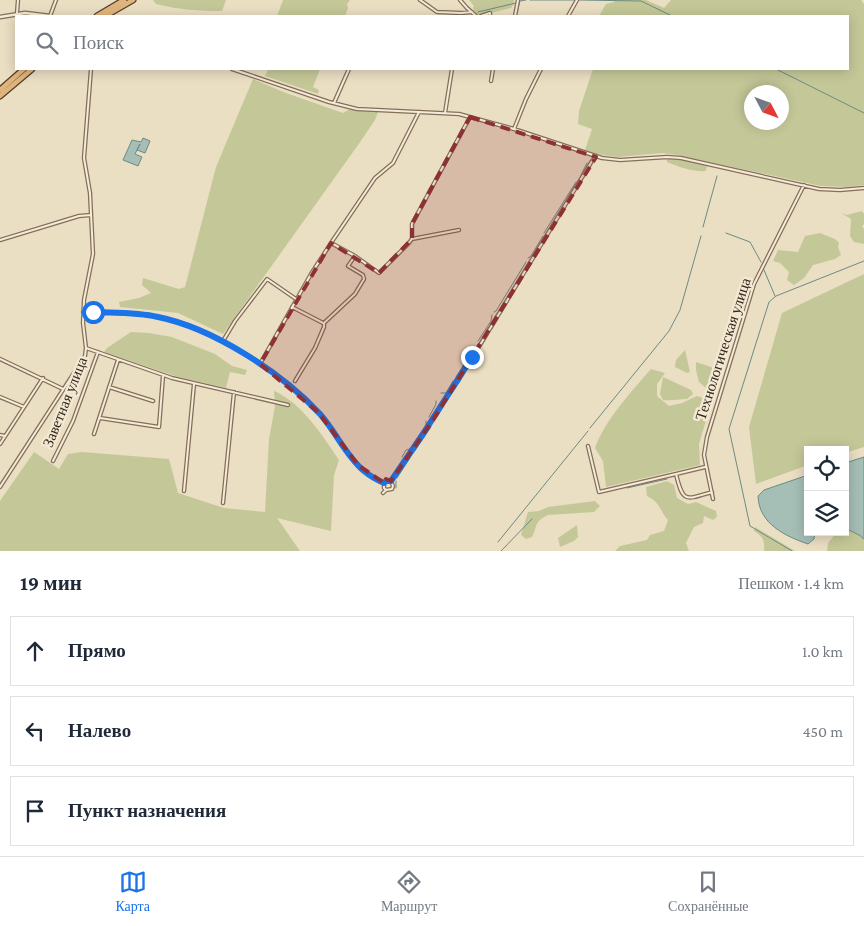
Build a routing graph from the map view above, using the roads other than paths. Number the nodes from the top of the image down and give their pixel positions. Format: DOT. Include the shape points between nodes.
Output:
graph roads {
  1 [pos="18,0"];
  2 [pos="56,0"];
  3 [pos="124,0"];
  4 [pos="132,0"];
  5 [pos="420,0"];
  6 [pos="460,0"];
  7 [pos="518,0"];
  8 [pos="577,0"];
  9 [pos="472,12"];
  10 [pos="17,13"];
  11 [pos="43,15"];
  12 [pos="50,15"];
  13 [pos="99,15"];
  14 [pos="107,15"];
  15 [pos="475,15"];
  16 [pos="515,15"];
  17 [pos="569,15"];
  18 [pos="0,17"];
  19 [pos="23,70"];
  20 [pos="32,70"];
  21 [pos="91,70"];
  22 [pos="235,70"];
  23 [pos="349,70"];
  24 [pos="452,70"];
  25 [pos="493,70"];
  26 [pos="540,70"];
  27 [pos="491,81"];
  28 [pos="0,90"];
  29 [pos="0,96"];
  30 [pos="334,103"];
  31 [pos="419,112"];
  32 [pos="445,112"];
  33 [pos="470,117"];
  34 [pos="514,129"];
  35 [pos="596,157"];
  36 [pos="804,185"];
  37 [pos="864,188"];
  38 [pos="91,215"];
  39 [pos="458,230"];
  40 [pos="412,239"];
  41 [pos="0,240"];
  42 [pos="330,243"];
  43 [pos="354,256"];
  44 [pos="296,299"];
  45 [pos="292,306"];
  46 [pos="83,312"];
  47 [pos="324,323"];
  48 [pos="222,342"];
  49 [pos="86,348"];
  50 [pos="98,352"];
  51 [pos="0,359"];
  52 [pos="118,360"];
  53 [pos="260,364"];
  54 [pos="163,375"];
  55 [pos="43,378"];
  56 [pos="295,381"];
  57 [pos="194,384"];
  58 [pos="108,387"];
  59 [pos="64,390"];
  60 [pos="234,392"];
  61 [pos="0,397"];
  62 [pos="153,401"];
  63 [pos="288,405"];
  64 [pos="24,407"];
  65 [pos="100,418"];
  66 [pos="94,434"];
  67 [pos="0,435"];
  68 [pos="6,436"];
  69 [pos="0,444"];
  70 [pos="588,446"];
  71 [pos="53,461"];
  72 [pos="706,467"];
  73 [pos="676,474"];
  74 [pos="391,481"];
  75 [pos="384,483"];
  76 [pos="0,487"];
  77 [pos="392,489"];
  78 [pos="386,490"];
  79 [pos="184,491"];
  80 [pos="712,492"];
  81 [pos="383,493"];
  82 [pos="395,493"];
  83 [pos="713,499"];
  84 [pos="222,503"];
  1 -- 10 [label="street"];
  2 -- 12 [label="street"];
  3 -- 13 [label="highway"];
  4 -- 14 [label="highway"];
  5 -- 9 [label="street" via="437,12"];
  6 -- 9 [label="street"];
  7 -- 16 [label="street"];
  8 -- 17 [label="street"];
  9 -- 15 [label="street"];
  10 -- 11 [label="street"];
  10 -- 18 [label="street"];
  19 -- 28 [label="highway"];
  20 -- 29 [label="highway"];
  21 -- 38 [label="street" via="84,158"];
  22 -- 30 [label="street"];
  23 -- 30 [label="street"];
  24 -- 32 [label="street"];
  25 -- 27 [label="street"];
  26 -- 34 [label="street"];
  30 -- 31 [label="street" via="357,109"];
  31 -- 32 [label="street"];
  31 -- 42 [label="street" via="393,163 375,178"];
  32 -- 33 [label="street"];
  33 -- 34 [label="street"];
  33 -- 40 [label="street" via="412,224"];
  34 -- 35 [label="street"];
  35 -- 36 [label="street" via="615,160 681,158"];
  35 -- 74 [label="street" via="460,378"];
  36 -- 37 [label="street" via="833,190"];
  36 -- 72 [label="street, Технологическая улица" via="751,292 707,437 704,451"];
  38 -- 41 [label="street"];
  38 -- 46 [label="street" via="93,254"];
  39 -- 40 [label="street"];
  40 -- 43 [label="street" via="379,274"];
  42 -- 43 [label="street"];
  42 -- 44 [label="street"];
  43 -- 47 [label="street" via="348,266 362,274 364,279 355,294"];
  44 -- 45 [label="street"];
  44 -- 48 [label="street" via="267,278"];
  45 -- 47 [label="street"];
  45 -- 53 [label="street"];
  46 -- 48 [label="street" via="157,316 182,323"];
  46 -- 49 [label="street"];
  47 -- 56 [label="street" via="315,348"];
  48 -- 53 [label="street"];
  49 -- 50 [label="street"];
  49 -- 59 [label="street" via="85,356"];
  50 -- 52 [label="street"];
  50 -- 71 [label="street, Заветная улица" via="73,421"];
  51 -- 55 [label="street"];
  52 -- 54 [label="street"];
  52 -- 58 [label="street"];
  53 -- 75 [label="street" via="318,412 358,465"];
  54 -- 57 [label="street"];
  54 -- 65 [label="street" via="159,427"];
  55 -- 59 [label="street"];
  55 -- 64 [label="street"];
  57 -- 60 [label="street"];
  57 -- 79 [label="street"];
  58 -- 62 [label="street"];
  58 -- 65 [label="street"];
  59 -- 76 [label="street"];
  60 -- 63 [label="street"];
  60 -- 84 [label="street"];
  61 -- 64 [label="street"];
  64 -- 68 [label="street"];
  65 -- 66 [label="street"];
  67 -- 68 [label="street"];
  68 -- 69 [label="street"];
  70 -- 73 [label="street" via="597,492"];
  72 -- 73 [label="street"];
  72 -- 80 [label="street, Технологическая улица"];
  73 -- 80 [label="street" via="685,497"];
  74 -- 75 [label="street"];
  74 -- 77 [label="street"];
  75 -- 78 [label="street"];
  77 -- 78 [label="street"];
  77 -- 82 [label="street"];
  78 -- 81 [label="street"];
  80 -- 83 [label="street, Технологическая улица"];
}
